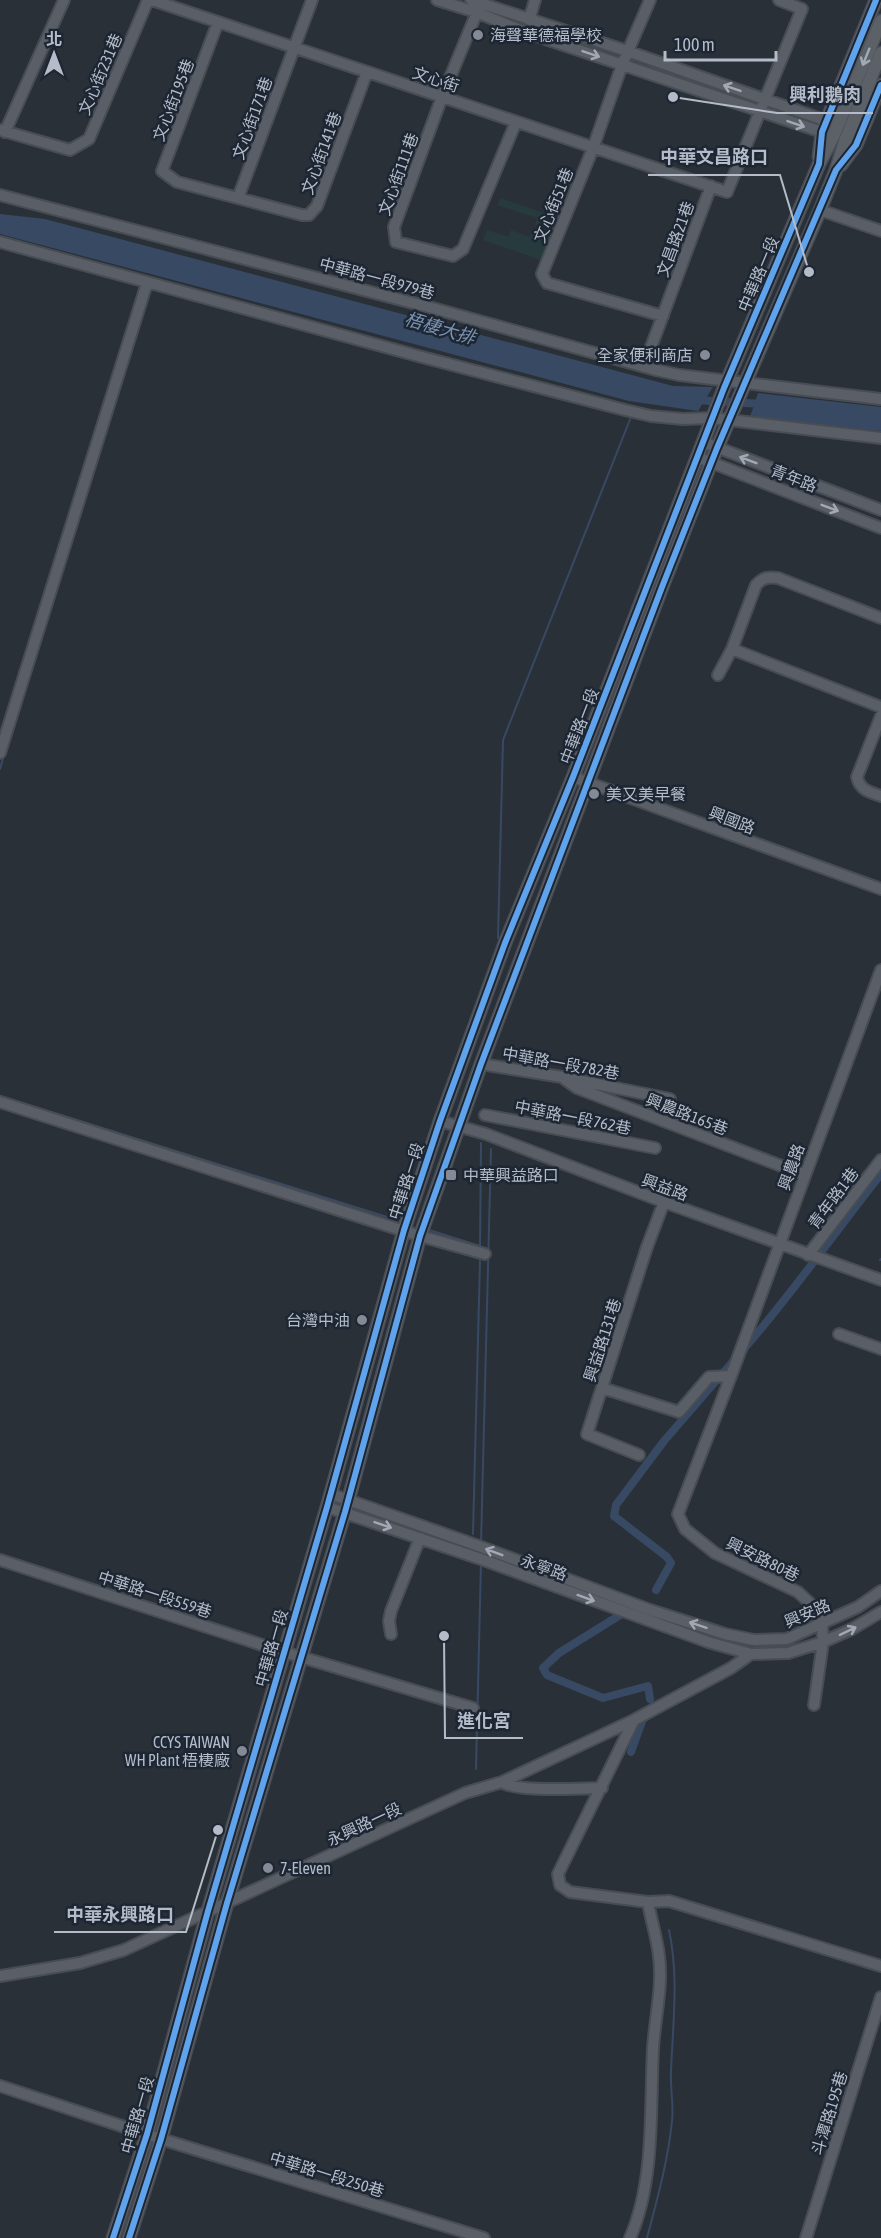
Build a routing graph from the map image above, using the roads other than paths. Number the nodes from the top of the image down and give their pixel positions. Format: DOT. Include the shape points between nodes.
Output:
graph roads {
  1 [pos="64,0"];
  2 [pos="150,0"];
  3 [pos="312,0"];
  4 [pos="437,0"];
  5 [pos="535,0"];
  6 [pos="650,0"];
  7 [pos="876,0"];
  8 [pos="787,1"];
  9 [pos="477,4"];
  10 [pos="529,20"];
  11 [pos="881,21"];
  12 [pos="218,22"];
  13 [pos="294,48"];
  14 [pos="627,51"];
  15 [pos="881,53"];
  16 [pos="621,64"];
  17 [pos="367,72"];
  18 [pos="881,85"];
  19 [pos="857,95"];
  20 [pos="442,97"];
  21 [pos="765,99"];
  22 [pos="761,112"];
  23 [pos="516,122"];
  24 [pos="824,127"];
  25 [pos="2,131"];
  26 [pos="593,148"];
  27 [pos="819,164"];
  28 [pos="836,170"];
  29 [pos="177,182"];
  30 [pos="711,186"];
  31 [pos="0,195"];
  32 [pos="238,198"];
  33 [pos="820,210"];
  34 [pos="881,231"];
  35 [pos="0,242"];
  36 [pos="147,283"];
  37 [pos="663,316"];
  38 [pos="644,366"];
  39 [pos="726,383"];
  40 [pos="745,387"];
  41 [pos="881,399"];
  42 [pos="712,418"];
  43 [pos="729,422"];
  44 [pos="881,438"];
  45 [pos="703,442"];
  46 [pos="717,448"];
  47 [pos="697,457"];
  48 [pos="711,462"];
  49 [pos="881,510"];
  50 [pos="881,528"];
  51 [pos="881,618"];
  52 [pos="732,649"];
  53 [pos="718,675"];
  54 [pos="881,707"];
  55 [pos="881,716"];
  56 [pos="0,753"];
  57 [pos="573,777"];
  58 [pos="588,782"];
  59 [pos="881,796"];
  60 [pos="881,889"];
  61 [pos="881,970"];
  62 [pos="481,1064"];
  63 [pos="562,1077"];
  64 [pos="670,1099"];
  65 [pos="0,1102"];
  66 [pos="485,1115"];
  67 [pos="440,1121"];
  68 [pos="459,1125"];
  69 [pos="655,1148"];
  70 [pos="881,1160"];
  71 [pos="805,1174"];
  72 [pos="664,1202"];
  73 [pos="404,1230"];
  74 [pos="420,1236"];
  75 [pos="779,1244"];
  76 [pos="485,1254"];
  77 [pos="808,1255"];
  78 [pos="881,1280"];
  79 [pos="839,1334"];
  80 [pos="881,1349"];
  81 [pos="731,1376"];
  82 [pos="602,1388"];
  83 [pos="639,1455"];
  84 [pos="331,1494"];
  85 [pos="348,1499"];
  86 [pos="327,1507"];
  87 [pos="345,1512"];
  88 [pos="420,1538"];
  89 [pos="0,1560"];
  90 [pos="881,1592"];
  91 [pos="881,1612"];
  92 [pos="822,1624"];
  93 [pos="391,1634"];
  94 [pos="754,1640"];
  95 [pos="822,1642"];
  96 [pos="284,1652"];
  97 [pos="752,1654"];
  98 [pos="300,1656"];
  99 [pos="814,1705"];
  100 [pos="473,1708"];
  101 [pos="634,1720"];
  102 [pos="502,1782"];
  103 [pos="602,1788"];
  104 [pos="648,1902"];
  105 [pos="227,1903"];
  106 [pos="208,1911"];
  107 [pos="881,1966"];
  108 [pos="0,1976"];
  109 [pos="881,1997"];
  110 [pos="0,2086"];
  111 [pos="147,2134"];
  112 [pos="161,2139"];
  113 [pos="113,2238"];
  114 [pos="129,2238"];
  115 [pos="484,2238"];
  116 [pos="630,2238"];
  117 [pos="806,2238"];
  1 -- 25 [label="street"];
  2 -- 12 [label="street, 文心街"];
  2 -- 25 [label="street, 文心街231巷" via="89,139 69,150"];
  3 -- 13 [label="street, 文心街171巷"];
  4 -- 9 [label="street"];
  5 -- 10 [label="street"];
  6 -- 14 [label="street, 文心街51巷"];
  7 -- 24 [label="main road, 中華路一段"];
  8 -- 21 [label="street" via="802,9"];
  9 -- 10 [label="street"];
  9 -- 16 [label="street, one-way" via="525,32"];
  9 -- 20 [label="street"];
  10 -- 14 [label="street"];
  11 -- 19 [label="main road, one-way"];
  12 -- 13 [label="street, 文心街"];
  12 -- 29 [label="street, 文心街195巷" via="162,171"];
  13 -- 17 [label="street, 文心街"];
  13 -- 32 [label="street, 文心街171巷"];
  14 -- 16 [label="street, 文心街51巷"];
  21 -- 14 [label="street, one-way"];
  15 -- 19 [label="main road"];
  16 -- 22 [label="street"];
  16 -- 26 [label="street, 文心街51巷"];
  17 -- 20 [label="street, 文心街"];
  17 -- 32 [label="street, 文心街141巷" via="313,212 302,215"];
  18 -- 28 [label="main road, 中華路一段" via="856,146"];
  19 -- 27 [label="main road, 中華路一段"];
  19 -- 28 [label="main road, 中華路一段"];
  20 -- 23 [label="street, 文心街"];
  20 -- 23 [label="street, 文心街111巷" via="394,227 396,242 453,256 463,249"];
  21 -- 22 [label="street"];
  21 -- 24 [label="street"];
  22 -- 24 [label="street, one-way"];
  22 -- 30 [label="street, 文昌路21巷" via="727,192"];
  23 -- 26 [label="street, 文心街"];
  24 -- 27 [label="main road, 中華路一段"];
  26 -- 30 [label="street, 文心街"];
  26 -- 37 [label="street, 文心街51巷" via="542,274 547,283"];
  27 -- 39 [label="main road, 中華路一段"];
  28 -- 33 [label="main road, 中華路一段"];
  29 -- 32 [label="street, 文心街141巷"];
  30 -- 37 [label="street, 文昌路21巷"];
  31 -- 38 [label="street, 中華路一段979巷"];
  33 -- 34 [label="street"];
  33 -- 40 [label="main road, 中華路一段"];
  35 -- 36 [label="street"];
  36 -- 42 [label="street" via="625,410 683,419"];
  36 -- 56 [label="street"];
  37 -- 38 [label="street, 文昌路21巷"];
  38 -- 39 [label="street, 中華路一段979巷"];
  39 -- 40 [label="street, 中華路一段979巷"];
  39 -- 42 [label="main road, 中華路一段"];
  40 -- 41 [label="street, 中華路一段979巷"];
  40 -- 43 [label="main road, 中華路一段"];
  42 -- 43 [label="street"];
  42 -- 45 [label="main road, 中華路一段"];
  43 -- 44 [label="street"];
  43 -- 46 [label="main road, 中華路一段"];
  45 -- 46 [label="street, 青年路"];
  45 -- 47 [label="main road, 中華路一段"];
  46 -- 48 [label="main road, 中華路一段"];
  49 -- 46 [label="street, 青年路, one-way"];
  47 -- 48 [label="street, 青年路"];
  47 -- 57 [label="main road, 中華路一段"];
  48 -- 50 [label="street, 青年路, one-way"];
  48 -- 58 [label="main road, 中華路一段"];
  51 -- 52 [label="street" via="769,577 756,585"];
  52 -- 53 [label="street"];
  52 -- 54 [label="street"];
  55 -- 59 [label="street" via="857,777 866,791"];
  57 -- 58 [label="street, 興國路"];
  57 -- 67 [label="main road, 中華路一段" via="505,943"];
  58 -- 60 [label="street, 興國路"];
  58 -- 62 [label="main road, 中華路一段"];
  61 -- 71 [label="street, 興農路"];
  62 -- 63 [label="street, 中華路一段782巷"];
  62 -- 68 [label="main road, 中華路一段"];
  63 -- 64 [label="street, 中華路一段782巷"];
  63 -- 71 [label="street, 興農路165巷" via="577,1088"];
  65 -- 73 [label="street"];
  66 -- 69 [label="street, 中華路一段762巷"];
  67 -- 68 [label="street, 興益路"];
  67 -- 73 [label="main road, 中華路一段"];
  68 -- 72 [label="street, 興益路"];
  68 -- 74 [label="main road, 中華路一段"];
  70 -- 77 [label="street, 青年路1巷"];
  71 -- 75 [label="street, 興農路"];
  72 -- 75 [label="street, 興益路"];
  72 -- 82 [label="street, 興益路131巷"];
  73 -- 74 [label="street"];
  73 -- 84 [label="main road, 中華路一段"];
  74 -- 76 [label="street"];
  74 -- 85 [label="main road, 中華路一段"];
  75 -- 77 [label="street, 興益路"];
  75 -- 81 [label="street, 興農路"];
  77 -- 78 [label="street, 興益路"];
  79 -- 80 [label="street"];
  81 -- 82 [label="street" via="709,1377 679,1412"];
  81 -- 92 [label="street, 興安路80巷" via="678,1514 685,1529 715,1553 798,1592 813,1606"];
  82 -- 83 [label="street, 興益路131巷" via="587,1434"];
  84 -- 85 [label="street, 永寧路"];
  84 -- 86 [label="main road, 中華路一段"];
  85 -- 87 [label="main road, 中華路一段"];
  94 -- 85 [label="street, 永寧路, one-way" via="650,1610"];
  86 -- 87 [label="street, 永寧路"];
  86 -- 96 [label="main road, 中華路一段"];
  87 -- 88 [label="street, 永寧路, one-way"];
  87 -- 98 [label="main road, 中華路一段"];
  88 -- 93 [label="street" via="391,1611"];
  88 -- 97 [label="street, 永寧路, one-way" via="647,1621"];
  89 -- 96 [label="street, 中華路一段559巷"];
  90 -- 92 [label="street, 興安路"];
  95 -- 91 [label="street, 興安路, one-way"];
  92 -- 94 [label="street, 興安路" via="787,1639"];
  92 -- 95 [label="street"];
  94 -- 97 [label="street"];
  95 -- 97 [label="street, 興安路" via="788,1653"];
  95 -- 99 [label="street"];
  96 -- 98 [label="street, 中華路一段559巷"];
  96 -- 106 [label="main road, 中華路一段"];
  97 -- 101 [label="street"];
  98 -- 100 [label="street, 中華路一段559巷"];
  98 -- 105 [label="main road, 中華路一段"];
  101 -- 102 [label="street, 永興路一段"];
  101 -- 103 [label="street"];
  102 -- 103 [label="street" via="526,1788"];
  102 -- 105 [label="street, 永興路一段" via="465,1793"];
  103 -- 104 [label="street" via="558,1874 560,1886 578,1894"];
  104 -- 107 [label="street" via="669,1901"];
  104 -- 116 [label="street" via="660,1980 653,2046 652,2126 639,2208"];
  105 -- 106 [label="street, 永興路一段"];
  105 -- 112 [label="main road, 中華路一段"];
  106 -- 108 [label="street, 永興路一段" via="100,1958"];
  106 -- 111 [label="main road, 中華路一段"];
  109 -- 117 [label="street, 斗潭路195巷"];
  110 -- 111 [label="street, 中華路一段250巷"];
  111 -- 112 [label="street, 中華路一段250巷"];
  111 -- 113 [label="main road, 中華路一段"];
  112 -- 114 [label="main road, 中華路一段"];
  112 -- 115 [label="street, 中華路一段250巷"];
}
